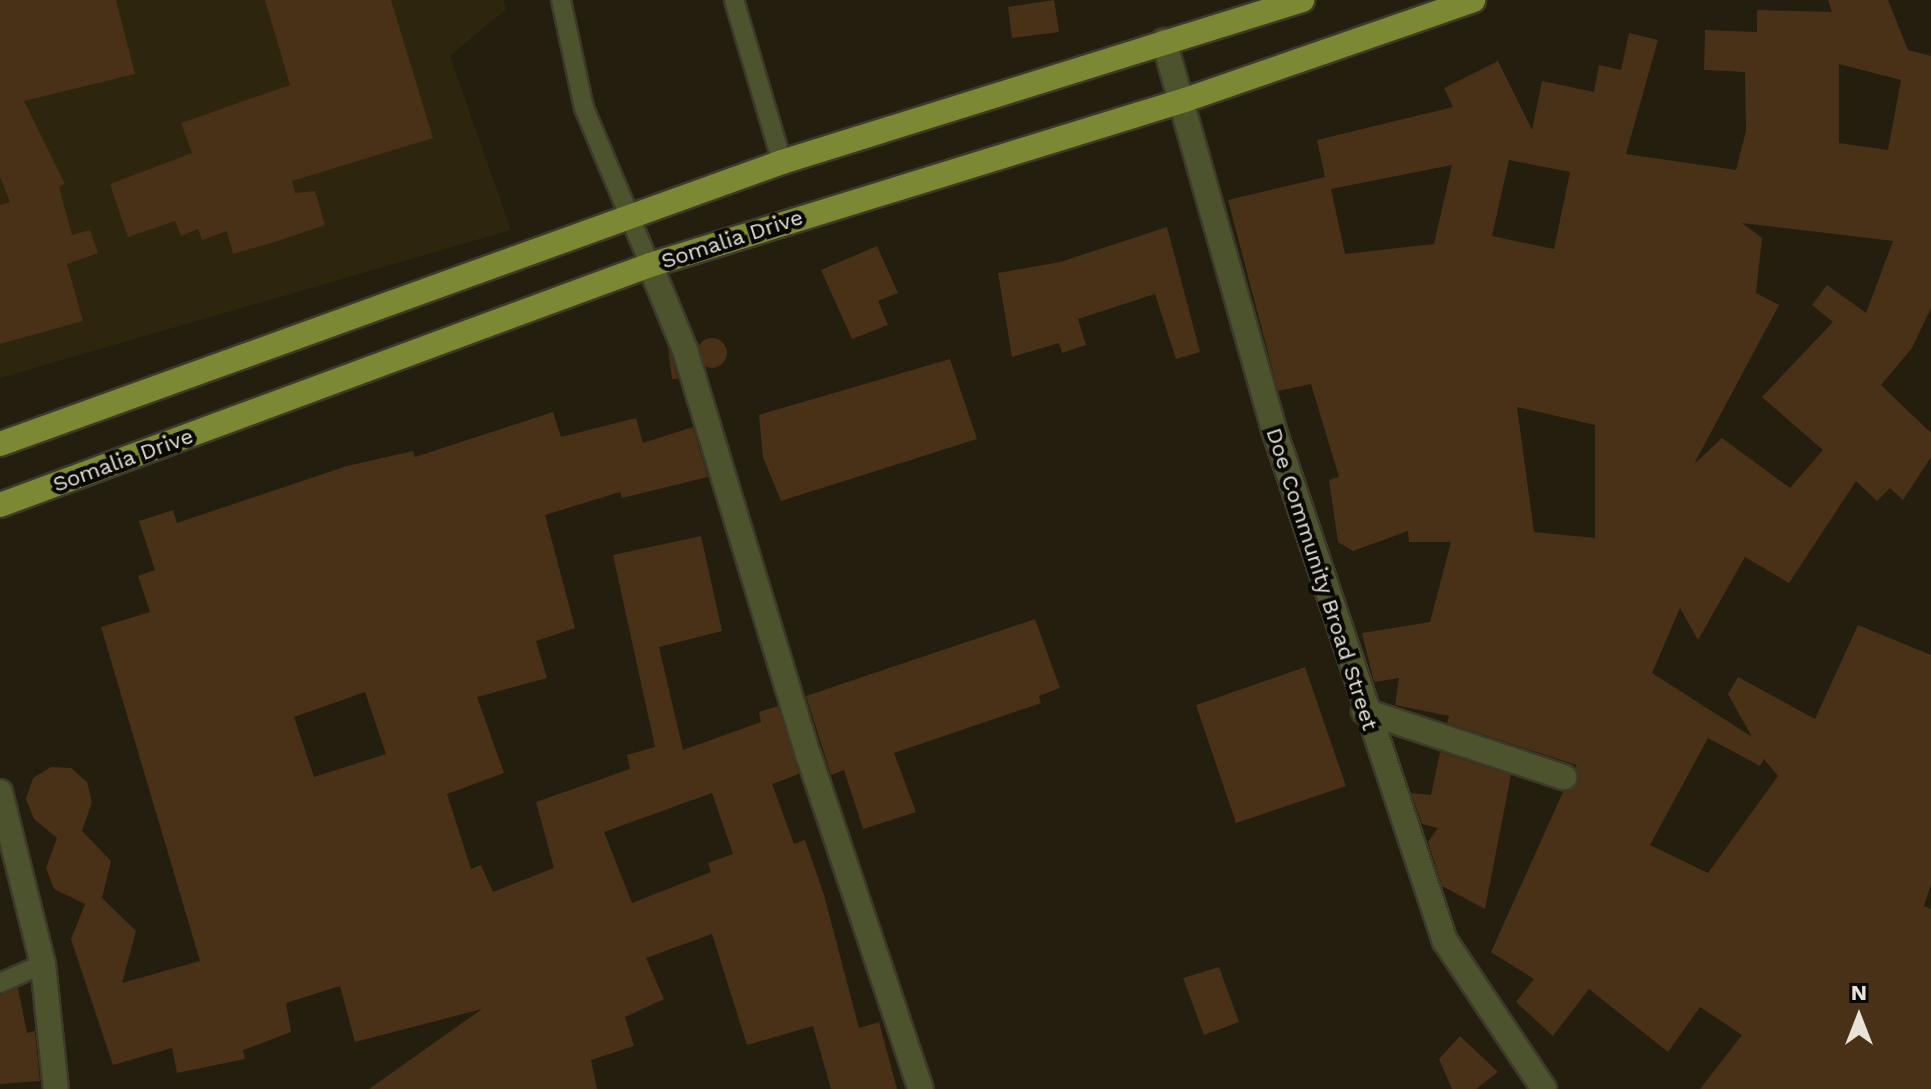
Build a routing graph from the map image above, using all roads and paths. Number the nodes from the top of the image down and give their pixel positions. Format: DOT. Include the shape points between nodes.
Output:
graph roads {
  1 [pos="561,0"];
  2 [pos="734,0"];
  3 [pos="1302,0"];
  4 [pos="1473,0"];
  5 [pos="1164,41"];
  6 [pos="1185,100"];
  7 [pos="782,162"];
  8 [pos="626,216"];
  9 [pos="650,265"];
  10 [pos="0,444"];
  11 [pos="0,505"];
  12 [pos="1364,711"];
  13 [pos="1564,777"];
  14 [pos="0,792"];
  15 [pos="43,964"];
  16 [pos="0,983"];
  17 [pos="56,1089"];
  18 [pos="921,1089"];
  19 [pos="1544,1089"];
  1 -- 8 [label="lane" via="584,108"];
  2 -- 7 [label="lane"];
  3 -- 5 [label="main road"];
  4 -- 6 [label="main road, Somalia Drive"];
  5 -- 6 [label="street, Doe Community Broad Street"];
  5 -- 7 [label="main road"];
  6 -- 9 [label="main road, Somalia Drive"];
  6 -- 12 [label="street, Doe Community Broad Street" via="1274,430"];
  7 -- 8 [label="main road"];
  8 -- 9 [label="lane"];
  8 -- 10 [label="main road"];
  9 -- 11 [label="main road, Somalia Drive"];
  9 -- 18 [label="street" via="685,350 809,757"];
  12 -- 13 [label="street"];
  12 -- 19 [label="street, Doe Community Broad Street" via="1445,941"];
  14 -- 15 [label="street"];
  15 -- 16 [label="lane"];
  15 -- 17 [label="street"];
}
